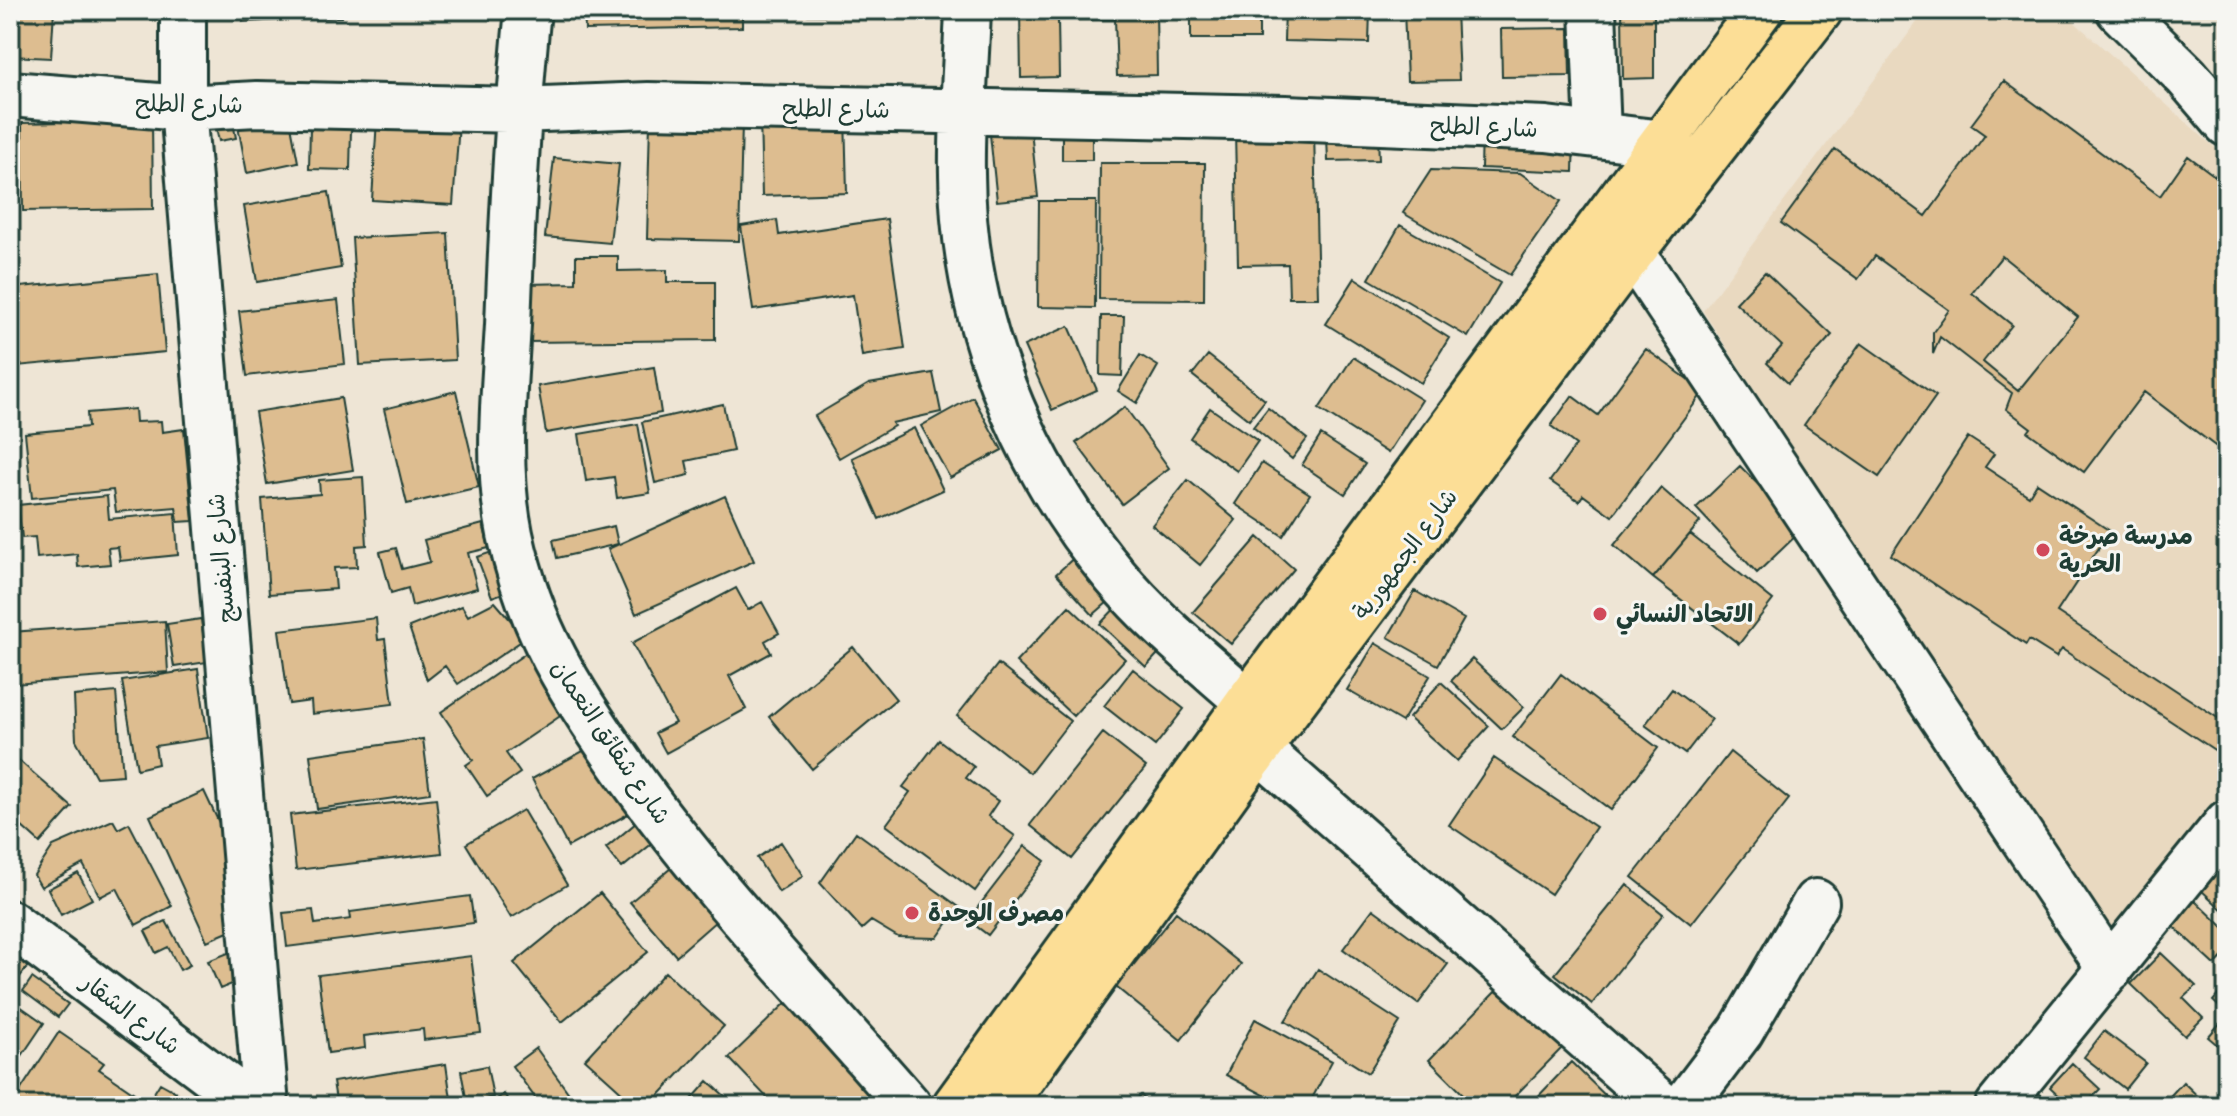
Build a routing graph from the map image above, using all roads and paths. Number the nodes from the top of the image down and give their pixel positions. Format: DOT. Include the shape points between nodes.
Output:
graph roads {
  1 [pos="183,10"];
  2 [pos="528,10"];
  3 [pos="968,10"];
  4 [pos="1593,10"];
  5 [pos="1760,10"];
  6 [pos="1820,10"];
  7 [pos="2119,10"];
  8 [pos="10,94"];
  9 [pos="183,108"];
  10 [pos="964,109"];
  11 [pos="518,110"];
  12 [pos="2227,124"];
  13 [pos="1598,134"];
  14 [pos="1663,143"];
  15 [pos="1632,252"];
  16 [pos="1248,702"];
  17 [pos="1258,749"];
  18 [pos="2227,823"];
  19 [pos="1816,902"];
  20 [pos="10,923"];
  21 [pos="2110,969"];
  22 [pos="253,1106"];
  23 [pos="266,1106"];
  24 [pos="909,1106"];
  25 [pos="955,1106"];
  26 [pos="1002,1106"];
  27 [pos="1663,1106"];
  28 [pos="1684,1106"];
  29 [pos="1998,1106"];
  1 -- 9 [label="street, شارع البنفسج"];
  2 -- 11 [label="street, شارع شقائق النعمان"];
  3 -- 10 [label="street"];
  4 -- 13 [label="street"];
  5 -- 14 [label="main road, شارع الجمهورية"];
  6 -- 15 [label="main road, شارع الجمهورية"];
  7 -- 12 [label="street"];
  8 -- 9 [label="street, شارع الطلح"];
  9 -- 11 [label="street, شارع الطلح" via="257,104"];
  9 -- 23 [label="street, شارع البنفسج"];
  10 -- 11 [label="street, شارع الطلح" via="648,105"];
  10 -- 13 [label="street, شارع الطلح"];
  10 -- 16 [label="street" via="961,175 978,305 1024,436 1080,532 1117,578"];
  11 -- 24 [label="street, شارع شقائق النعمان" via="501,460 510,534 531,608 557,669 653,809 724,900"];
  13 -- 14 [label="street, شارع الطلح"];
  14 -- 16 [label="main road, شارع الجمهورية"];
  15 -- 17 [label="main road, شارع الجمهورية"];
  15 -- 21 [label="street"];
  16 -- 25 [label="main road, شارع الجمهورية"];
  17 -- 26 [label="main road, شارع الجمهورية"];
  17 -- 27 [label="street"];
  18 -- 21 [label="street"];
  19 -- 28 [label="street" via="1741,1031"];
  20 -- 22 [label="street, شارع الشقار"];
  21 -- 29 [label="street"];
}
